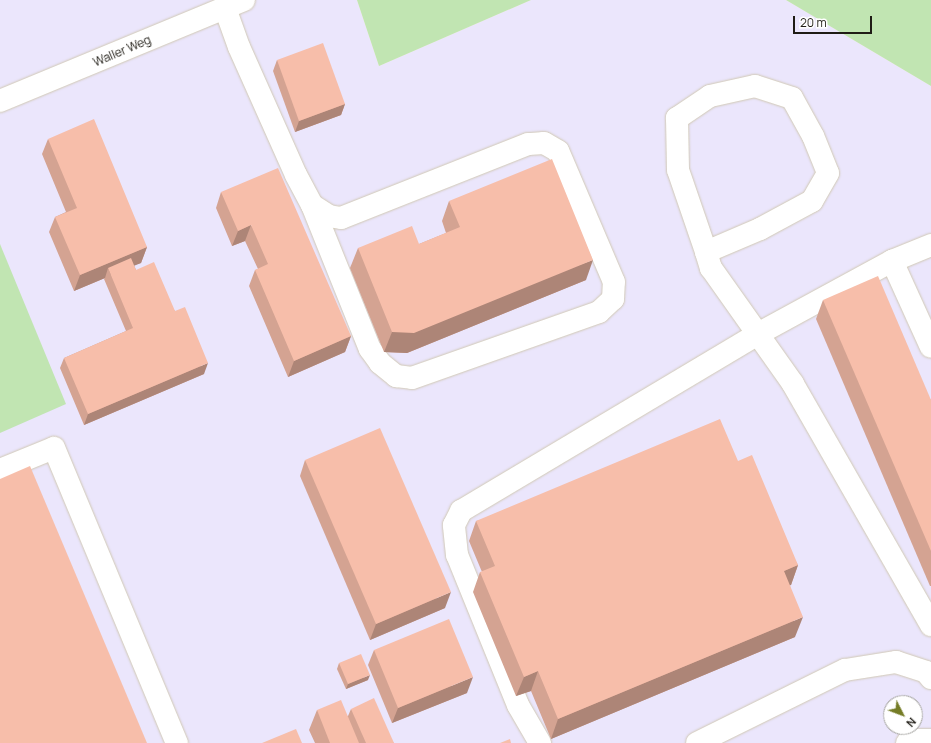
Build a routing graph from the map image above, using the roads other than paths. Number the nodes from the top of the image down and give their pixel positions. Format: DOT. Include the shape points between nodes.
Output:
graph roads {
  1 [pos="235,4"];
  2 [pos="0,101"];
  3 [pos="312,205"];
  4 [pos="931,245"];
  5 [pos="706,252"];
  6 [pos="892,261"];
  7 [pos="756,335"];
  8 [pos="931,347"];
  9 [pos="0,470"];
  10 [pos="931,625"];
  11 [pos="931,678"];
  12 [pos="931,740"];
  13 [pos="177,743"];
  14 [pos="540,743"];
  15 [pos="697,743"];
  16 [pos="907,743"];
  1 -- 2 [label="street, Waller Weg"];
  1 -- 3 [label="street" via="239,47"];
  3 -- 3 [label="street" via="329,216 341,218 528,144 544,143 558,151 614,282 613,299 599,312 412,378 396,376 380,363 370,349"];
  4 -- 6 [label="street"];
  5 -- 5 [label="street" via="678,170 677,118 710,96 754,86 792,98 813,136 828,173 812,201 760,229"];
  5 -- 7 [label="street" via="711,268"];
  6 -- 7 [label="street"];
  6 -- 8 [label="street"];
  7 -- 10 [label="street" via="793,384"];
  7 -- 14 [label="street" via="461,511 454,525 457,555 518,705"];
  9 -- 13 [label="street" via="54,448"];
  11 -- 15 [label="street" via="926,672 896,662 845,670"];
  12 -- 16 [label="street" via="914,740"];
}
